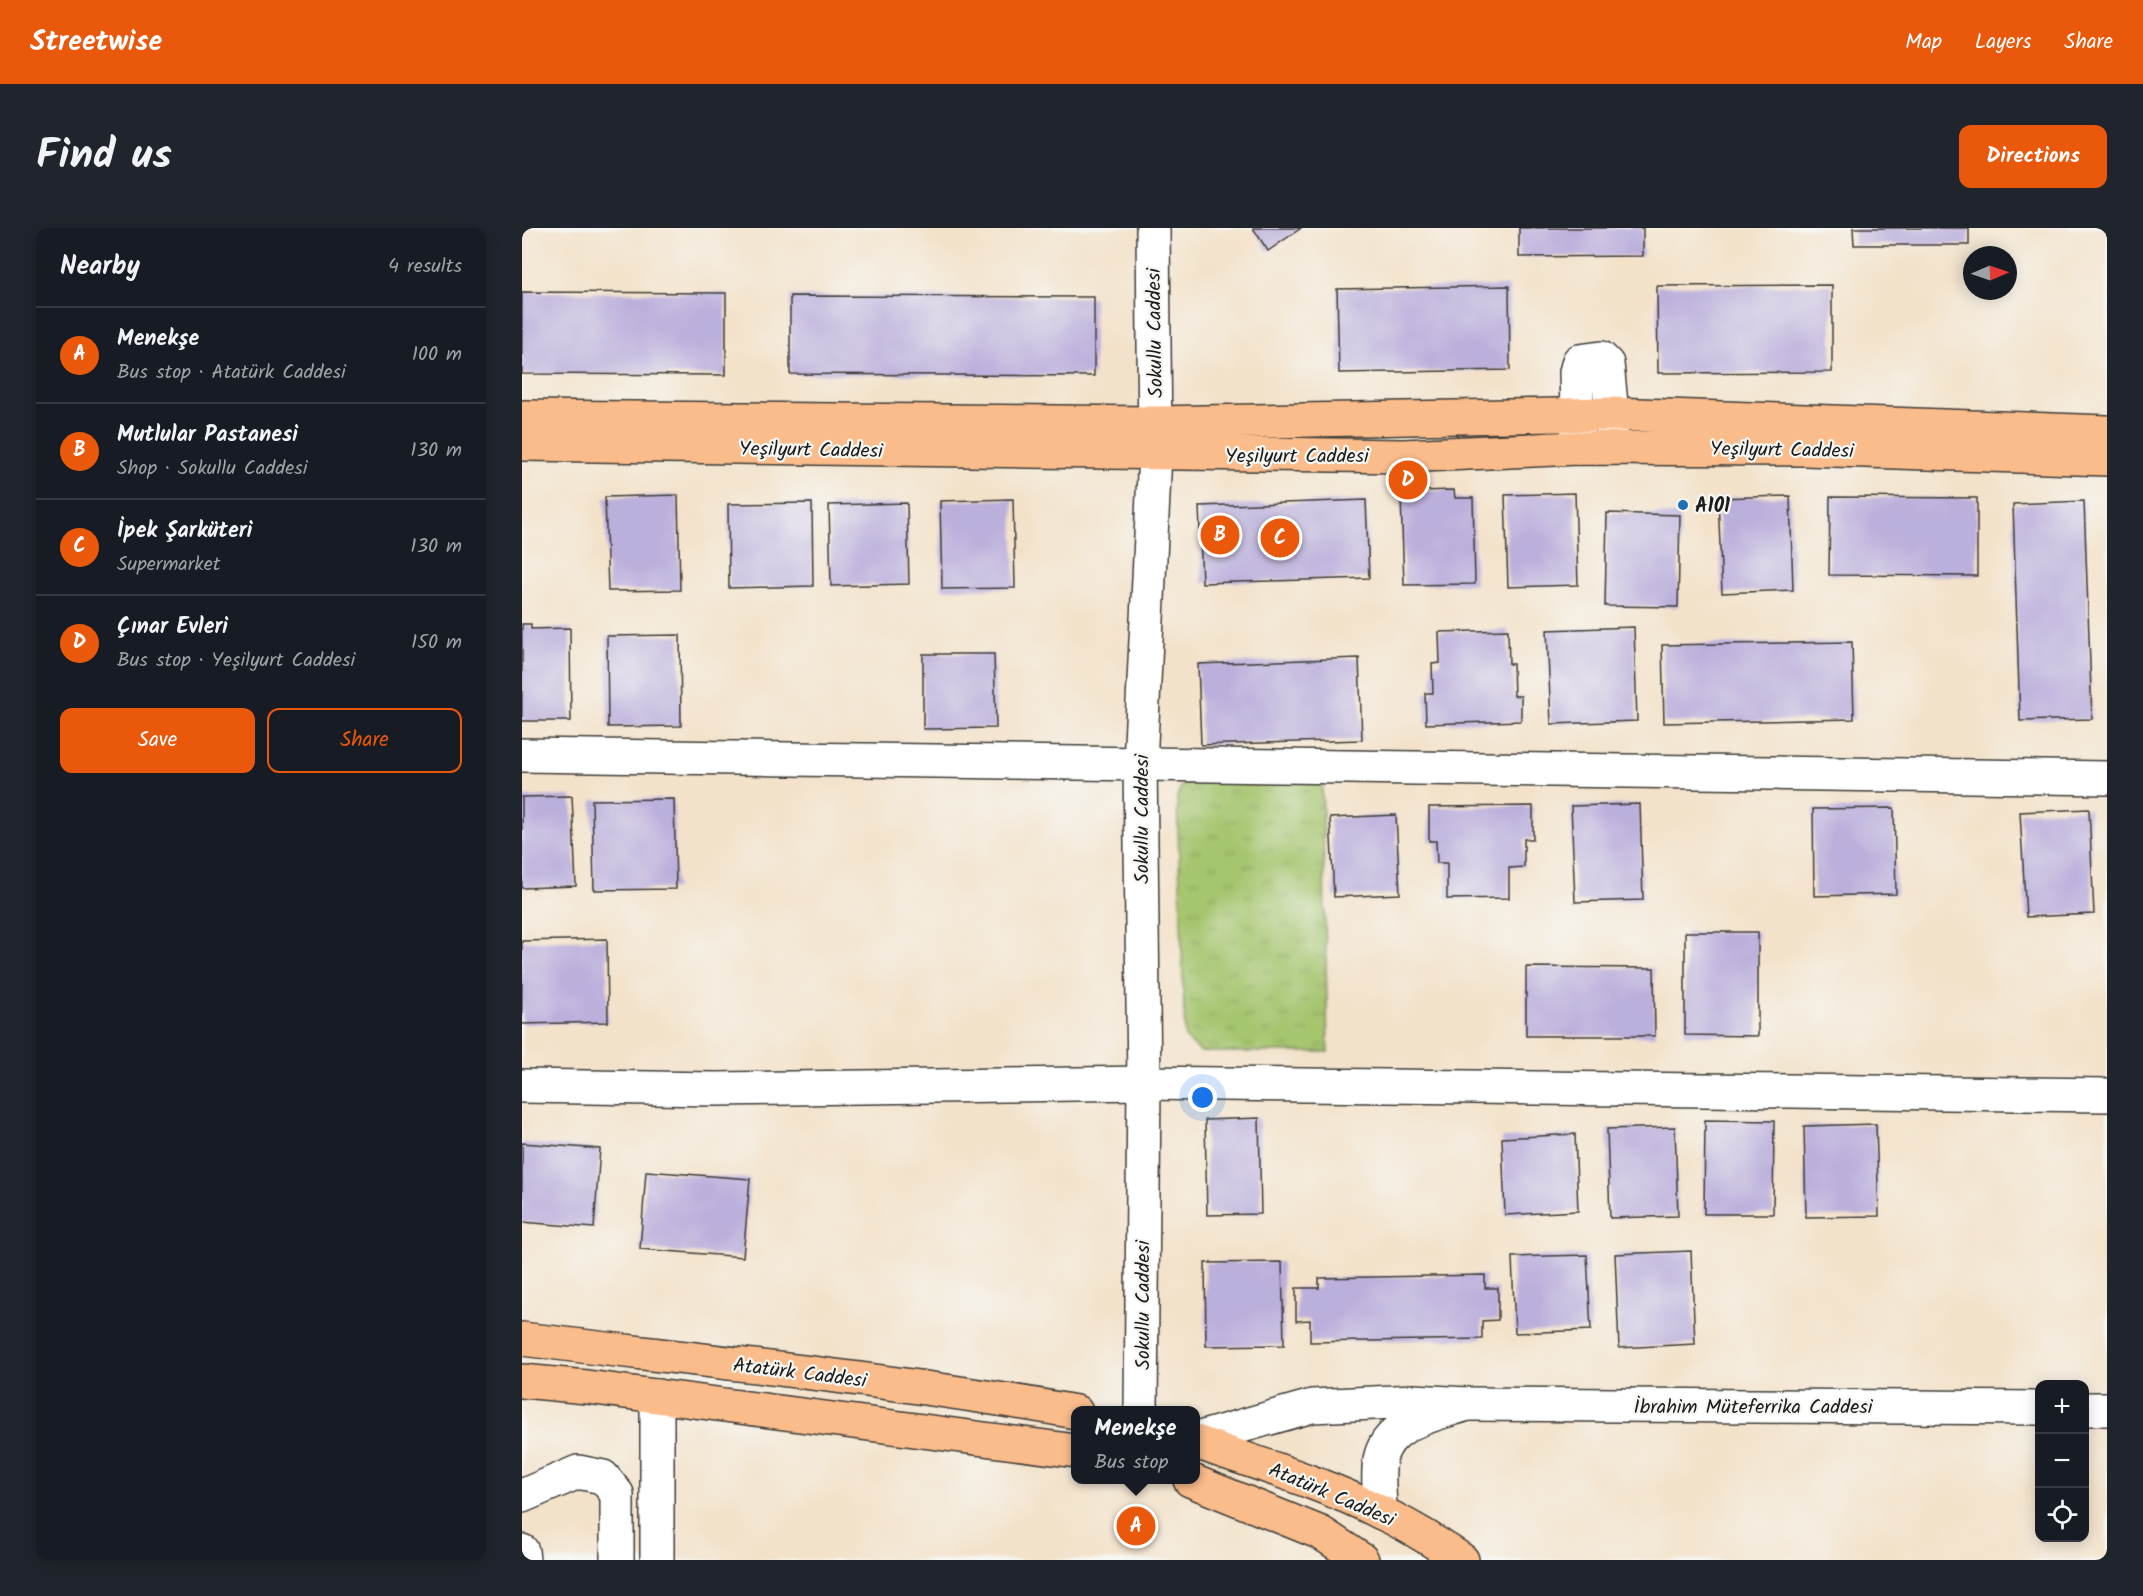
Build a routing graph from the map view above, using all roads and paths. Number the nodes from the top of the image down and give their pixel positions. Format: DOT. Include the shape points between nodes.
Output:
graph roads {
  1 [pos="1153,228"];
  2 [pos="1577,414"];
  3 [pos="1612,414"];
  4 [pos="522,417"];
  5 [pos="2107,432"];
  6 [pos="1155,439"];
  7 [pos="522,444"];
  8 [pos="1578,448"];
  9 [pos="1611,448"];
  10 [pos="2107,459"];
  11 [pos="522,755"];
  12 [pos="1140,764"];
  13 [pos="2107,778"];
  14 [pos="1144,1083"];
  15 [pos="522,1086"];
  16 [pos="2107,1095"];
  17 [pos="522,1339"];
  18 [pos="522,1381"];
  19 [pos="657,1396"];
  20 [pos="1467,1404"];
  21 [pos="1141,1406"];
  22 [pos="2035,1408"];
  23 [pos="2089,1409"];
  24 [pos="2107,1409"];
  25 [pos="1071,1411"];
  26 [pos="1200,1440"];
  27 [pos="1200,1442"];
  28 [pos="1071,1450"];
  29 [pos="1200,1483"];
  30 [pos="522,1496"];
  31 [pos="1380,1512"];
  32 [pos="522,1551"];
  33 [pos="523,1560"];
  34 [pos="617,1560"];
  35 [pos="657,1560"];
  36 [pos="1362,1560"];
  37 [pos="1462,1560"];
  1 -- 6 [label="street, Sokullu Caddesi"];
  2 -- 3 [label="main road, Yeşilyurt Caddesi"];
  2 -- 3 [label="street" via="1579,361 1601,358 1607,364"];
  2 -- 6 [label="main road, Yeşilyurt Caddesi"];
  2 -- 8 [label="street"];
  3 -- 5 [label="main road, Yeşilyurt Caddesi"];
  3 -- 9 [label="street"];
  4 -- 6 [label="main road, Yeşilyurt Caddesi"];
  6 -- 7 [label="main road, Yeşilyurt Caddesi"];
  6 -- 8 [label="main road, Yeşilyurt Caddesi" via="1403,456"];
  6 -- 12 [label="street, Sokullu Caddesi"];
  8 -- 9 [label="main road, Yeşilyurt Caddesi"];
  9 -- 10 [label="main road, Yeşilyurt Caddesi" via="1804,449"];
  11 -- 12 [label="street"];
  12 -- 13 [label="street"];
  12 -- 14 [label="street, Sokullu Caddesi"];
  14 -- 15 [label="street" via="715,1089"];
  14 -- 16 [label="street"];
  14 -- 21 [label="street, Sokullu Caddesi"];
  17 -- 25 [label="main road, Atatürk Caddesi" via="835,1376"];
  18 -- 19 [label="main road"];
  19 -- 28 [label="main road"];
  19 -- 35 [label="street"];
  20 -- 22 [label="street, İbrahim Müteferrika Caddesi"];
  20 -- 26 [label="street, İbrahim Müteferrika Caddesi" via="1414,1401 1312,1406"];
  20 -- 31 [label="street" via="1405,1425 1392,1435 1380,1459"];
  23 -- 24 [label="street"];
  27 -- 31 [label="main road, Atatürk Caddesi" via="1303,1479"];
  29 -- 36 [label="main road, Atatürk Caddesi" via="1321,1533"];
  30 -- 34 [label="street" via="578,1472 603,1477 617,1494"];
  31 -- 37 [label="main road, Atatürk Caddesi"];
  32 -- 33 [label="street"];
}
